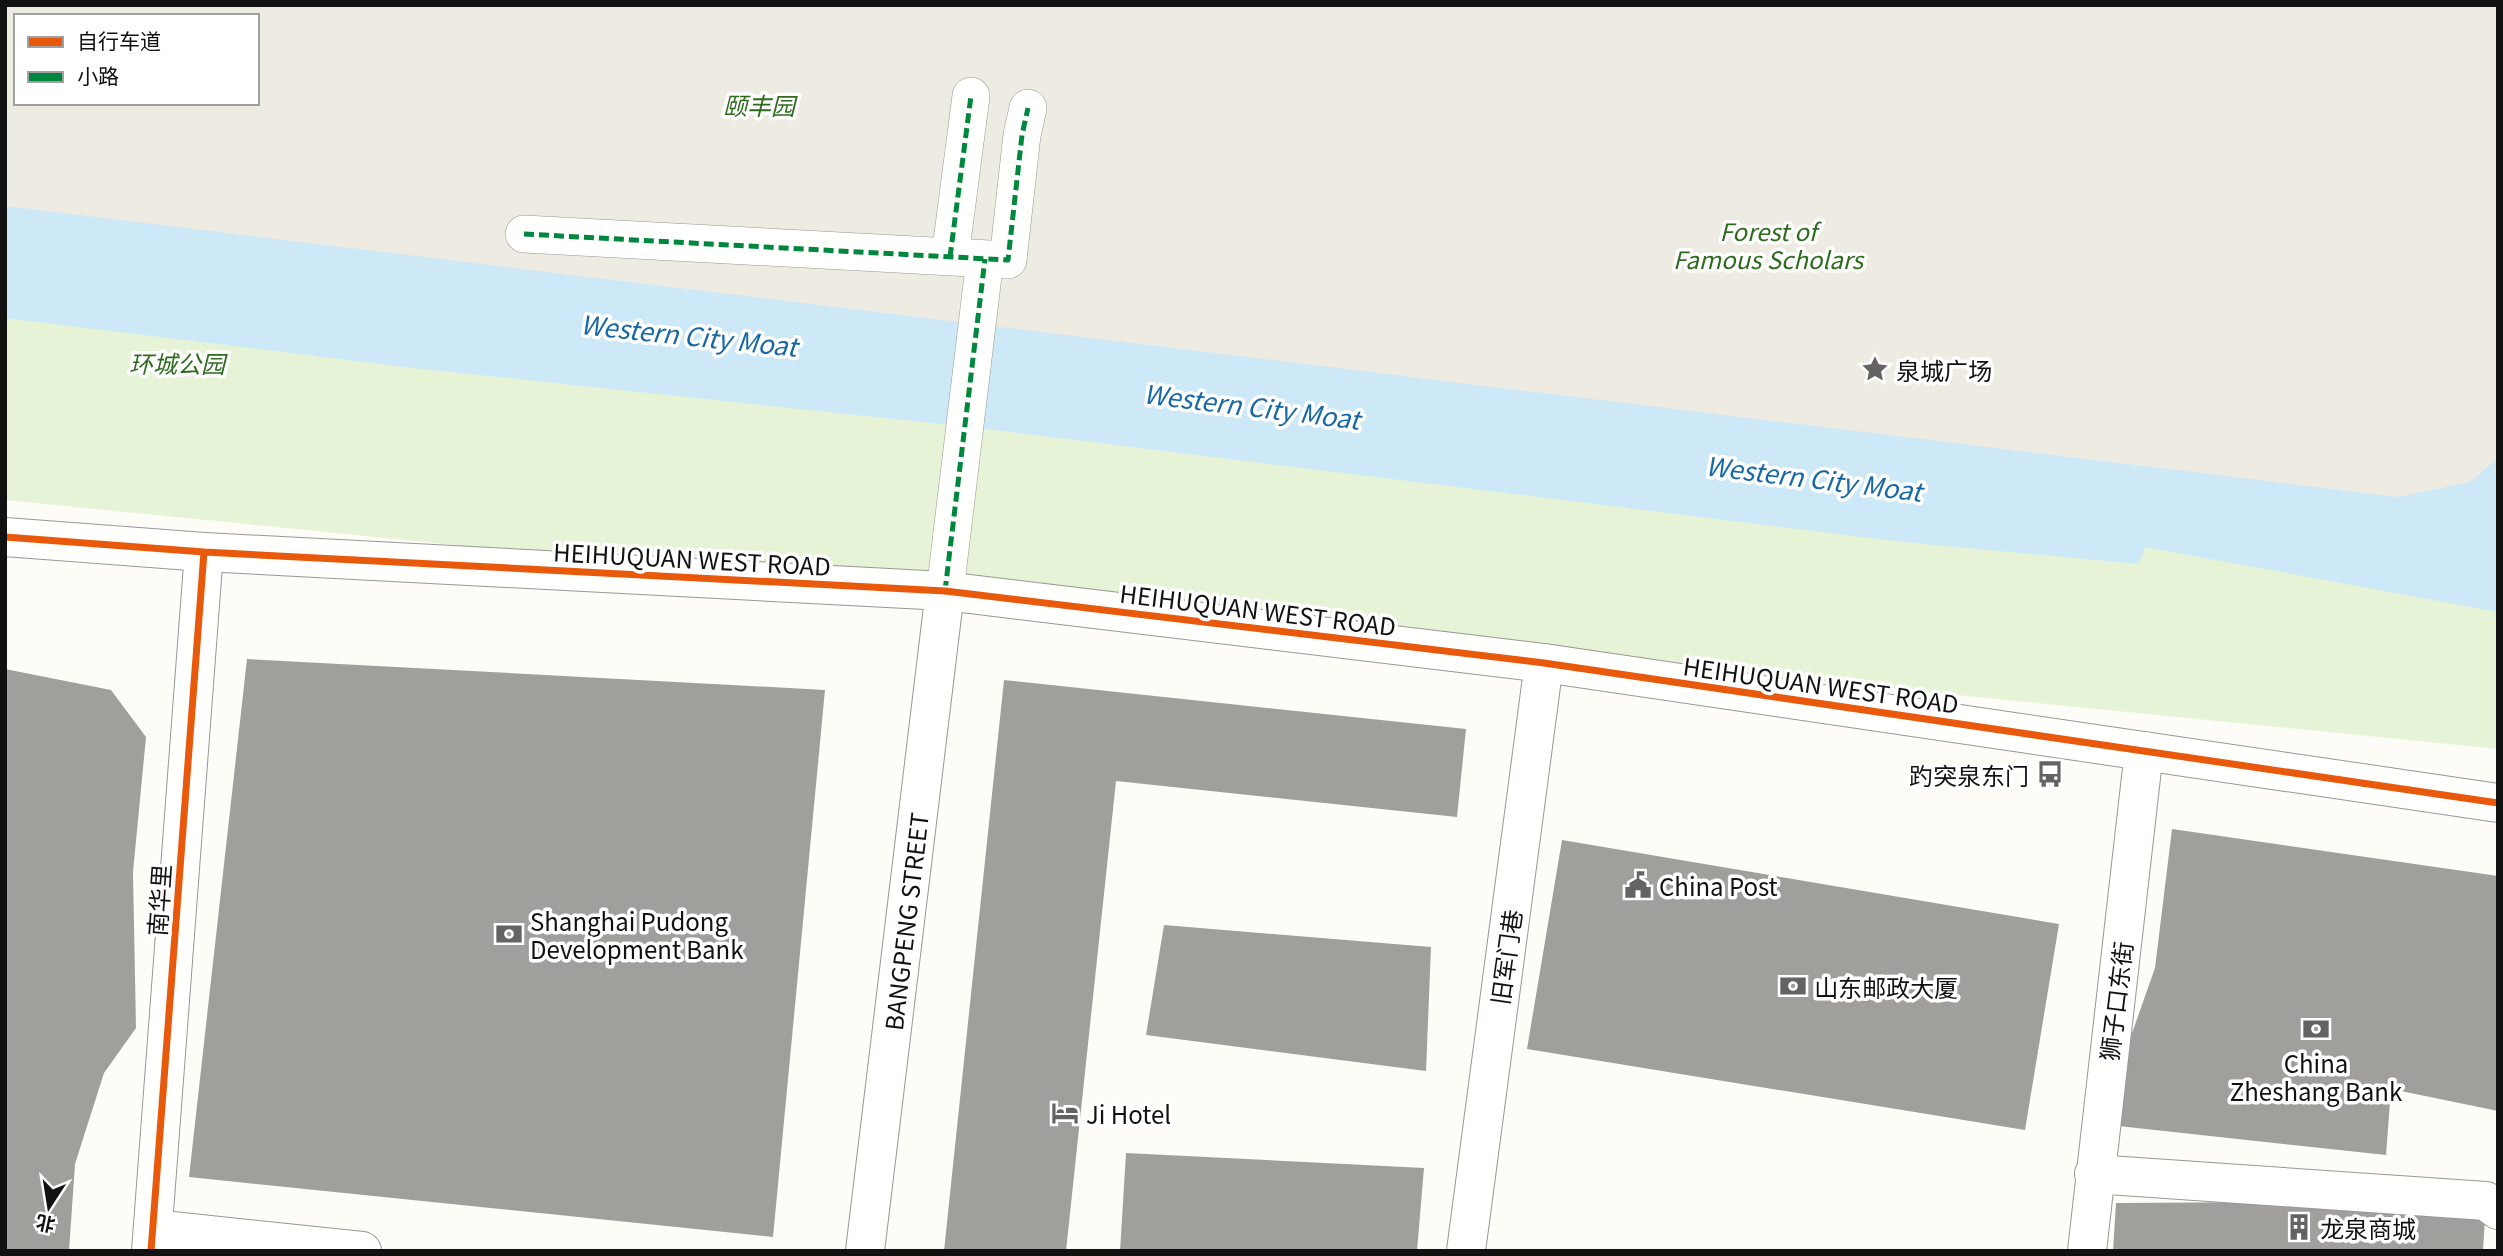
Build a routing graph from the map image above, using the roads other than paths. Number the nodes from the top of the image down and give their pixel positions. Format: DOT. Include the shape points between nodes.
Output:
graph roads {
  1 [pos="971,96"];
  2 [pos="1028,108"];
  3 [pos="524,234"];
  4 [pos="967,258"];
  5 [pos="5,537"];
  6 [pos="204,552"];
  7 [pos="946,591"];
  8 [pos="1544,663"];
  9 [pos="2144,751"];
  10 [pos="2498,803"];
  11 [pos="2094,1174"];
  12 [pos="2498,1210"];
  13 [pos="152,1240"];
  14 [pos="362,1251"];
  15 [pos="865,1251"];
  16 [pos="1466,1251"];
  17 [pos="2087,1251"];
  1 -- 4 [label="street"];
  2 -- 4 [label="street" via="1008,260"];
  3 -- 4 [label="street"];
  4 -- 7 [label="street"];
  5 -- 6 [label="street, HEIHUQUAN WEST ROAD"];
  6 -- 7 [label="street, HEIHUQUAN WEST ROAD"];
  6 -- 13 [label="street, 南华里"];
  7 -- 8 [label="street, HEIHUQUAN WEST ROAD"];
  7 -- 15 [label="street, BANGPENG STREET"];
  8 -- 9 [label="street, HEIHUQUAN WEST ROAD"];
  8 -- 16 [label="street, 旧军门巷"];
  9 -- 10 [label="street, HEIHUQUAN WEST ROAD"];
  9 -- 11 [label="street, 狮子口东街"];
  11 -- 12 [label="street" via="2486,1201"];
  11 -- 17 [label="street, 狮子口东街"];
  13 -- 14 [label="street"];
}
